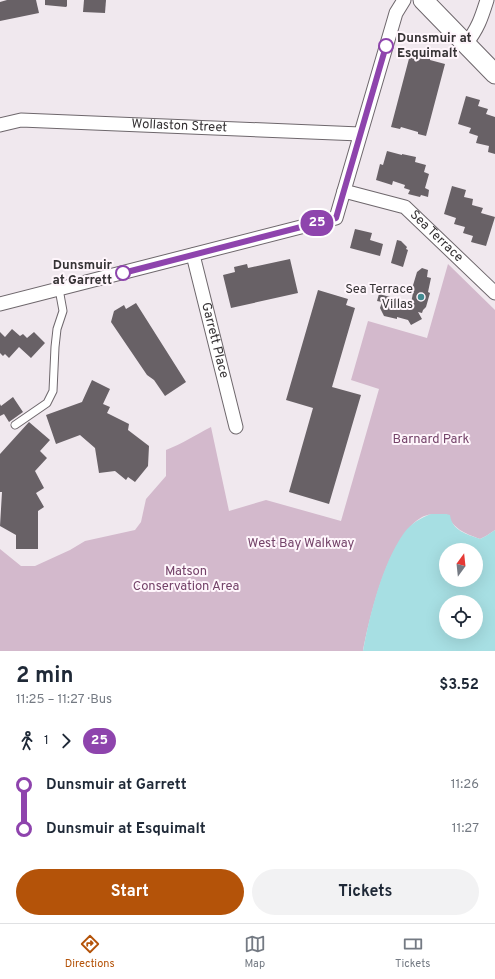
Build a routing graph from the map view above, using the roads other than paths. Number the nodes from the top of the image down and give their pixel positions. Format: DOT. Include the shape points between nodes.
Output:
graph roads {
  1 [pos="404,0"];
  2 [pos="424,0"];
  3 [pos="487,0"];
  4 [pos="466,44"];
  5 [pos="495,74"];
  6 [pos="0,125"];
  7 [pos="360,134"];
  8 [pos="344,191"];
  9 [pos="193,255"];
  10 [pos="59,289"];
  11 [pos="495,294"];
  12 [pos="0,304"];
  13 [pos="15,425"];
  14 [pos="236,427"];
  1 -- 7 [label="street" via="396,13"];
  2 -- 4 [label="main road"];
  3 -- 4 [label="street" via="480,23"];
  4 -- 5 [label="main road"];
  6 -- 7 [label="street, Wollaston Street" via="20,120"];
  7 -- 8 [label="street"];
  8 -- 9 [label="street" via="336,218"];
  8 -- 11 [label="street, Sea Terrace" via="405,207"];
  9 -- 10 [label="street"];
  9 -- 14 [label="street, Garrett Place"];
  10 -- 12 [label="street"];
  10 -- 13 [label="lane" via="63,311 55,341 53,391 47,403"];
}
